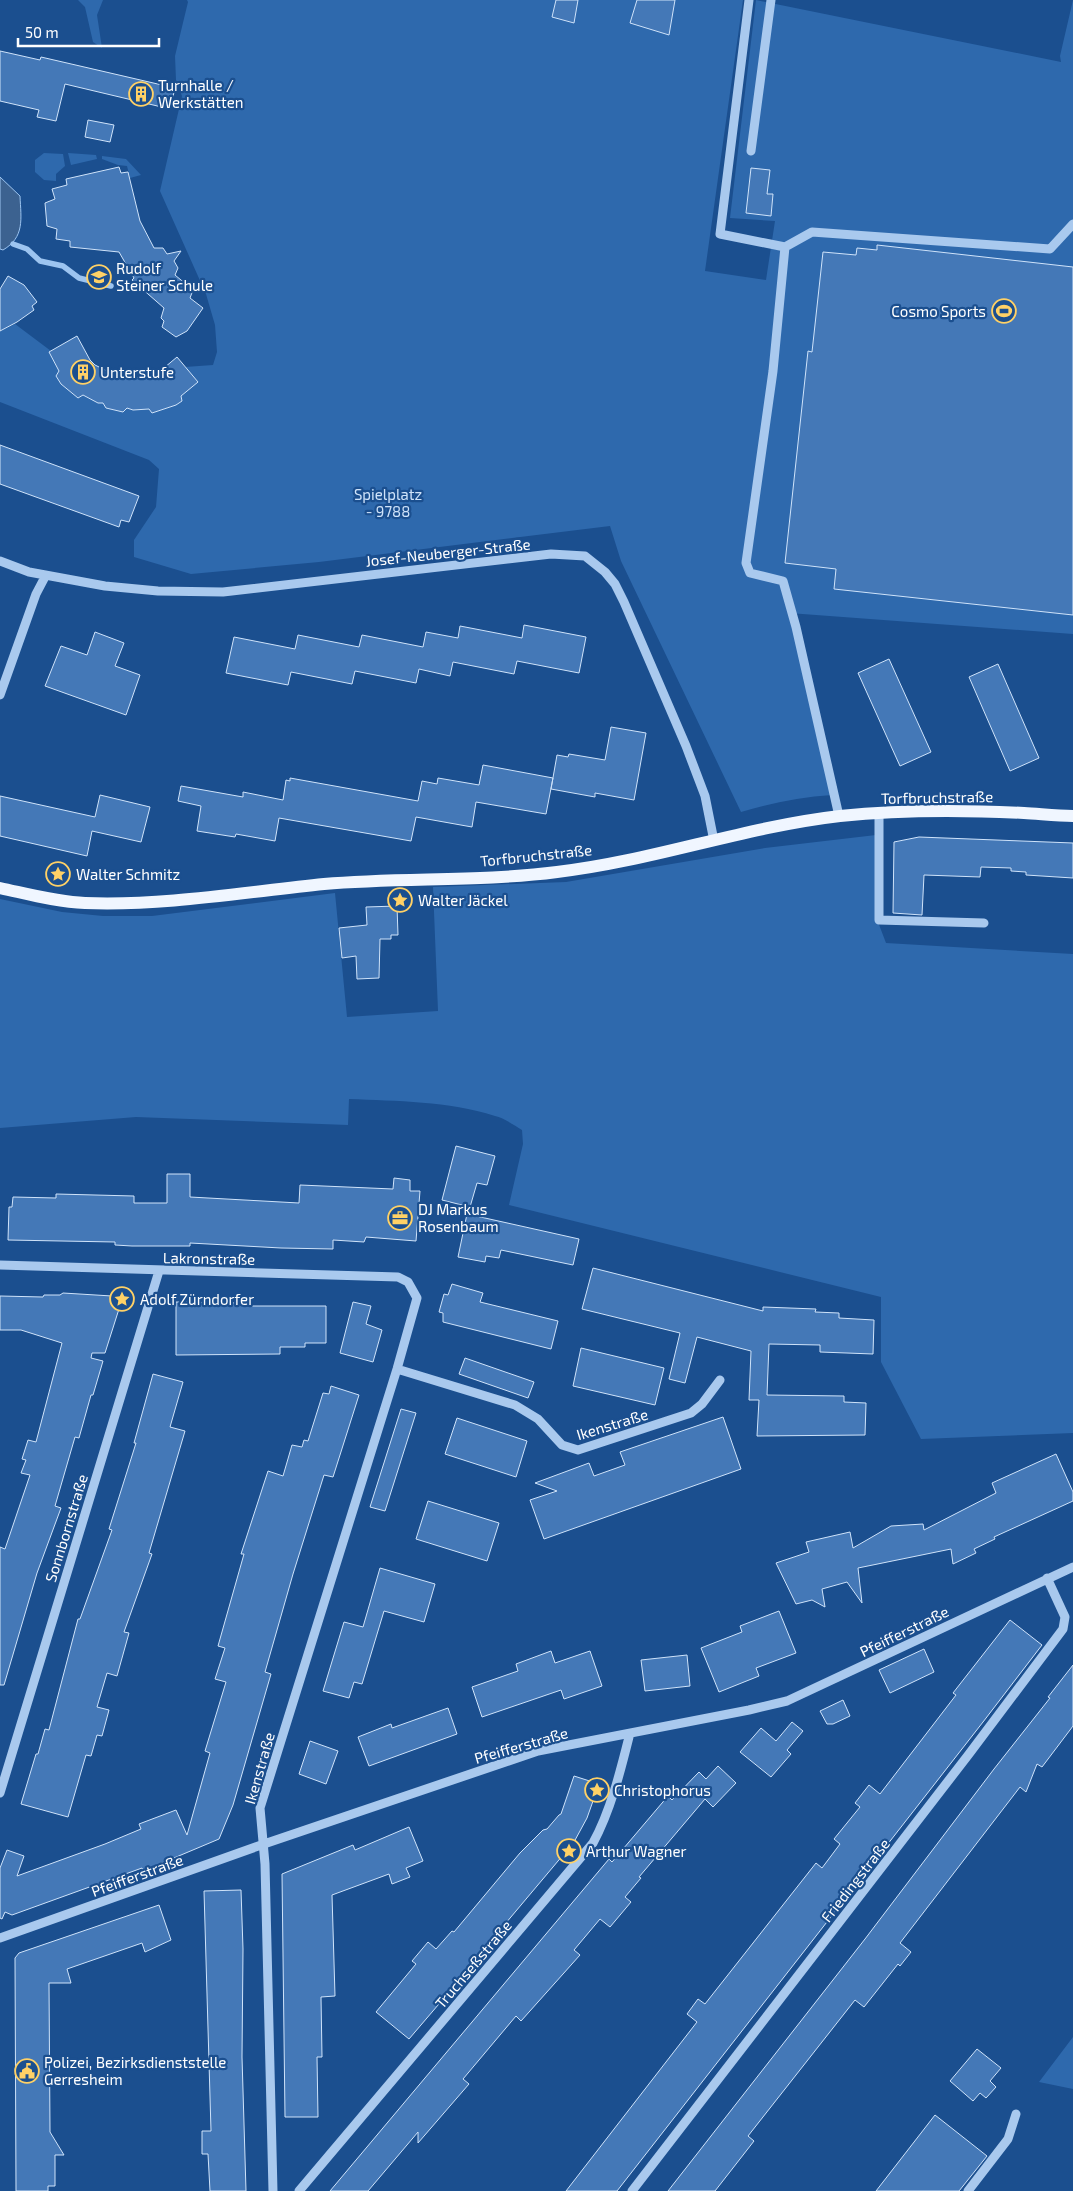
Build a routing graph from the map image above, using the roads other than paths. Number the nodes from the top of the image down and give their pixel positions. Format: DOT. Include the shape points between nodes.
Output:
graph roads {
  1 [pos="749,0"];
  2 [pos="771,0"];
  3 [pos="751,151"];
  4 [pos="1073,224"];
  5 [pos="785,247"];
  6 [pos="0,562"];
  7 [pos="46,575"];
  8 [pos="0,695"];
  9 [pos="879,813"];
  10 [pos="839,816"];
  11 [pos="1073,816"];
  12 [pos="714,841"];
  13 [pos="0,888"];
  14 [pos="984,923"];
  15 [pos="0,1265"];
  16 [pos="159,1271"];
  17 [pos="413,1289"];
  18 [pos="397,1369"];
  19 [pos="720,1380"];
  20 [pos="1073,1567"];
  21 [pos="1047,1578"];
  22 [pos="630,1732"];
  23 [pos="0,1793"];
  24 [pos="264,1844"];
  25 [pos="0,1938"];
  26 [pos="1016,2114"];
  27 [pos="272,2191"];
  28 [pos="298,2191"];
  29 [pos="632,2191"];
  30 [pos="968,2191"];
  1 -- 5 [label="street" via="720,234"];
  2 -- 3 [label="street"];
  4 -- 5 [label="street" via="1050,249 812,232"];
  5 -- 10 [label="street" via="773,371 746,563 750,573 783,581"];
  6 -- 7 [label="street, Josef-Neuberger-Straße"];
  7 -- 8 [label="street" via="36,594"];
  7 -- 12 [label="street, Josef-Neuberger-Straße" via="105,586 223,592 551,554 586,556 605,572 624,602 705,796"];
  9 -- 10 [label="main road, Torfbruchstraße"];
  9 -- 11 [label="main road, Torfbruchstraße" via="1001,812"];
  9 -- 14 [label="street" via="879,920"];
  10 -- 12 [label="main road, Torfbruchstraße"];
  12 -- 13 [label="main road, Torfbruchstraße" via="558,872 493,878 327,884 145,902 83,903"];
  15 -- 16 [label="street, Lakronstraße"];
  16 -- 17 [label="street, Lakronstraße" via="398,1277"];
  16 -- 23 [label="street, Sonnbornstraße"];
  17 -- 18 [label="street, Ikenstraße" via="417,1298"];
  18 -- 19 [label="street, Ikenstraße" via="515,1405 538,1419 562,1445 578,1450 691,1413"];
  18 -- 24 [label="street, Ikenstraße" via="260,1808"];
  20 -- 21 [label="street, Pfeifferstraße"];
  21 -- 22 [label="street, Pfeifferstraße" via="787,1701"];
  21 -- 29 [label="street, Friedingstraße" via="1065,1617 1062,1630"];
  22 -- 24 [label="street, Pfeifferstraße" via="538,1751"];
  22 -- 28 [label="street, Truchseßstraße" via="622,1765 593,1843"];
  24 -- 25 [label="street, Pfeifferstraße"];
  24 -- 27 [label="street, Ikenstraße"];
  26 -- 30 [label="street" via="1008,2139"];
}
